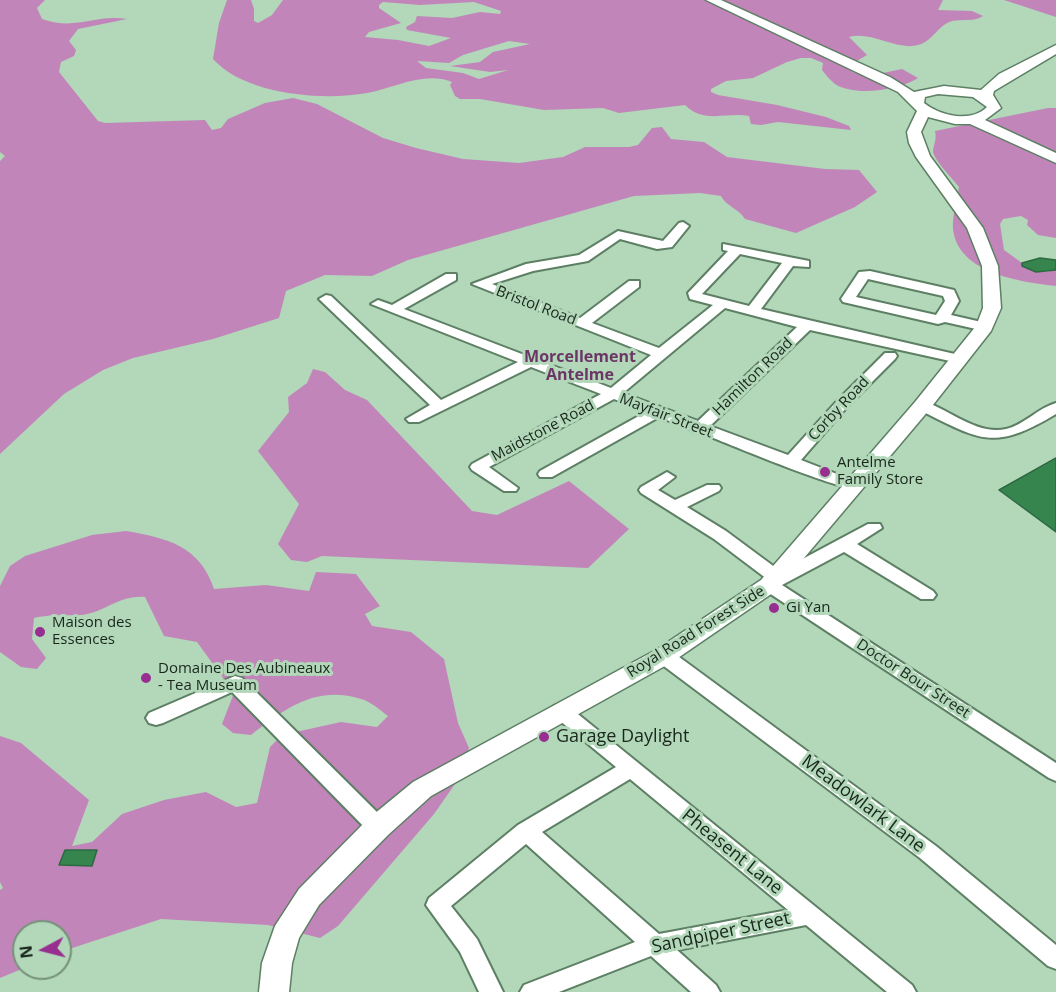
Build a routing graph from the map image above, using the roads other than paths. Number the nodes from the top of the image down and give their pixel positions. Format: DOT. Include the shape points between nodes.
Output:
graph roads {
  1 [pos="712,0"];
  2 [pos="1056,49"];
  3 [pos="1004,77"];
  4 [pos="885,80"];
  5 [pos="943,89"];
  6 [pos="990,105"];
  7 [pos="919,113"];
  8 [pos="971,119"];
  9 [pos="1009,135"];
  10 [pos="1056,159"];
  11 [pos="683,226"];
  12 [pos="531,267"];
  13 [pos="451,277"];
  14 [pos="552,278"];
  15 [pos="634,284"];
  16 [pos="326,299"];
  17 [pos="378,304"];
  18 [pos="722,304"];
  19 [pos="394,309"];
  20 [pos="752,312"];
  21 [pos="943,317"];
  22 [pos="581,324"];
  23 [pos="807,325"];
  24 [pos="985,327"];
  25 [pos="663,355"];
  26 [pos="890,356"];
  27 [pos="959,359"];
  28 [pos="530,362"];
  29 [pos="611,394"];
  30 [pos="439,406"];
  31 [pos="922,406"];
  32 [pos="1056,408"];
  33 [pos="656,412"];
  34 [pos="414,419"];
  35 [pos="698,429"];
  36 [pos="790,463"];
  37 [pos="546,474"];
  38 [pos="667,477"];
  39 [pos="854,486"];
  40 [pos="510,488"];
  41 [pos="713,488"];
  42 [pos="673,508"];
  43 [pos="874,528"];
  44 [pos="844,544"];
  45 [pos="772,581"];
  46 [pos="927,595"];
  47 [pos="664,656"];
  48 [pos="561,711"];
  49 [pos="156,718"];
  50 [pos="630,769"];
  51 [pos="1056,773"];
  52 [pos="378,826"];
  53 [pos="526,831"];
  54 [pos="810,915"];
  55 [pos="653,945"];
  56 [pos="1056,959"];
  57 [pos="274,992"];
  58 [pos="491,992"];
  59 [pos="532,992"];
  60 [pos="708,992"];
  61 [pos="904,992"];
  1 -- 4 [label="main road"];
  2 -- 3 [label="main road"];
  3 -- 5 [label="main road" via="974,86"];
  3 -- 6 [label="main road" via="988,89"];
  4 -- 5 [label="main road"];
  4 -- 7 [label="main road" via="903,89"];
  5 -- 6 [label="main road" via="967,91"];
  5 -- 7 [label="main road" via="924,93"];
  6 -- 8 [label="main road"];
  6 -- 9 [label="main road" via="994,121"];
  7 -- 8 [label="main road"];
  7 -- 24 [label="main road, Royal Road Forest Side" via="914,132 916,144 984,246 992,286 992,308"];
  8 -- 9 [label="main road"];
  9 -- 10 [label="main road"];
  11 -- 12 [label="street, Bristol Road" via="667,244 613,236 583,258"];
  12 -- 14 [label="street"];
  12 -- 22 [label="street, Bristol Road" via="478,284"];
  13 -- 19 [label="street"];
  15 -- 22 [label="street" via="601,303"];
  16 -- 30 [label="street"];
  17 -- 19 [label="street, Mayfair Street"];
  18 -- 20 [label="street"];
  18 -- 20 [label="street" via="695,294 732,247 797,262"];
  18 -- 25 [label="street"];
  19 -- 28 [label="street, Mayfair Street"];
  20 -- 23 [label="street"];
  21 -- 21 [label="street" via="938,320 848,299 864,276 870,274 949,293 952,301"];
  21 -- 24 [label="street"];
  22 -- 25 [label="street, Bristol Road"];
  23 -- 27 [label="street"];
  23 -- 35 [label="street, Hamilton Road"];
  24 -- 27 [label="main road, Royal Road Forest Side"];
  25 -- 29 [label="street"];
  26 -- 36 [label="street, Corby Road"];
  27 -- 31 [label="main road, Royal Road Forest Side"];
  28 -- 29 [label="street, Mayfair Street"];
  28 -- 30 [label="street"];
  29 -- 33 [label="street, Mayfair Street"];
  29 -- 40 [label="street, Maidstone Road" via="478,467"];
  30 -- 34 [label="street"];
  31 -- 32 [label="street" via="997,435"];
  31 -- 39 [label="main road, Royal Road Forest Side"];
  33 -- 35 [label="street, Mayfair Street"];
  33 -- 37 [label="street"];
  35 -- 36 [label="street, Mayfair Street"];
  36 -- 39 [label="street, Mayfair Street"];
  38 -- 42 [label="street, Doctor Bour Street" via="647,490"];
  39 -- 45 [label="main road, Royal Road Forest Side"];
  41 -- 42 [label="street"];
  42 -- 45 [label="street, Doctor Bour Street" via="720,535"];
  43 -- 44 [label="street"];
  44 -- 45 [label="street"];
  44 -- 46 [label="street"];
  45 -- 47 [label="main road, Royal Road Forest Side"];
  45 -- 51 [label="street, Doctor Bour Street"];
  47 -- 48 [label="main road, Royal Road Forest Side"];
  47 -- 56 [label="street, Meadowlark Lane" via="928,852"];
  48 -- 50 [label="street, Pheasent Lane"];
  48 -- 52 [label="main road, Royal Road Forest Side" via="422,789"];
  49 -- 52 [label="street" via="235,683"];
  50 -- 53 [label="street"];
  50 -- 54 [label="street, Pheasent Lane"];
  52 -- 57 [label="main road, Royal Road Forest Side" via="309,897 285,935"];
  53 -- 55 [label="street"];
  53 -- 58 [label="street" via="437,905 469,946"];
  54 -- 55 [label="street, Sandpiper Street"];
  54 -- 61 [label="street, Pheasent Lane"];
  55 -- 59 [label="street, Sandpiper Street"];
  55 -- 60 [label="street"];
}
